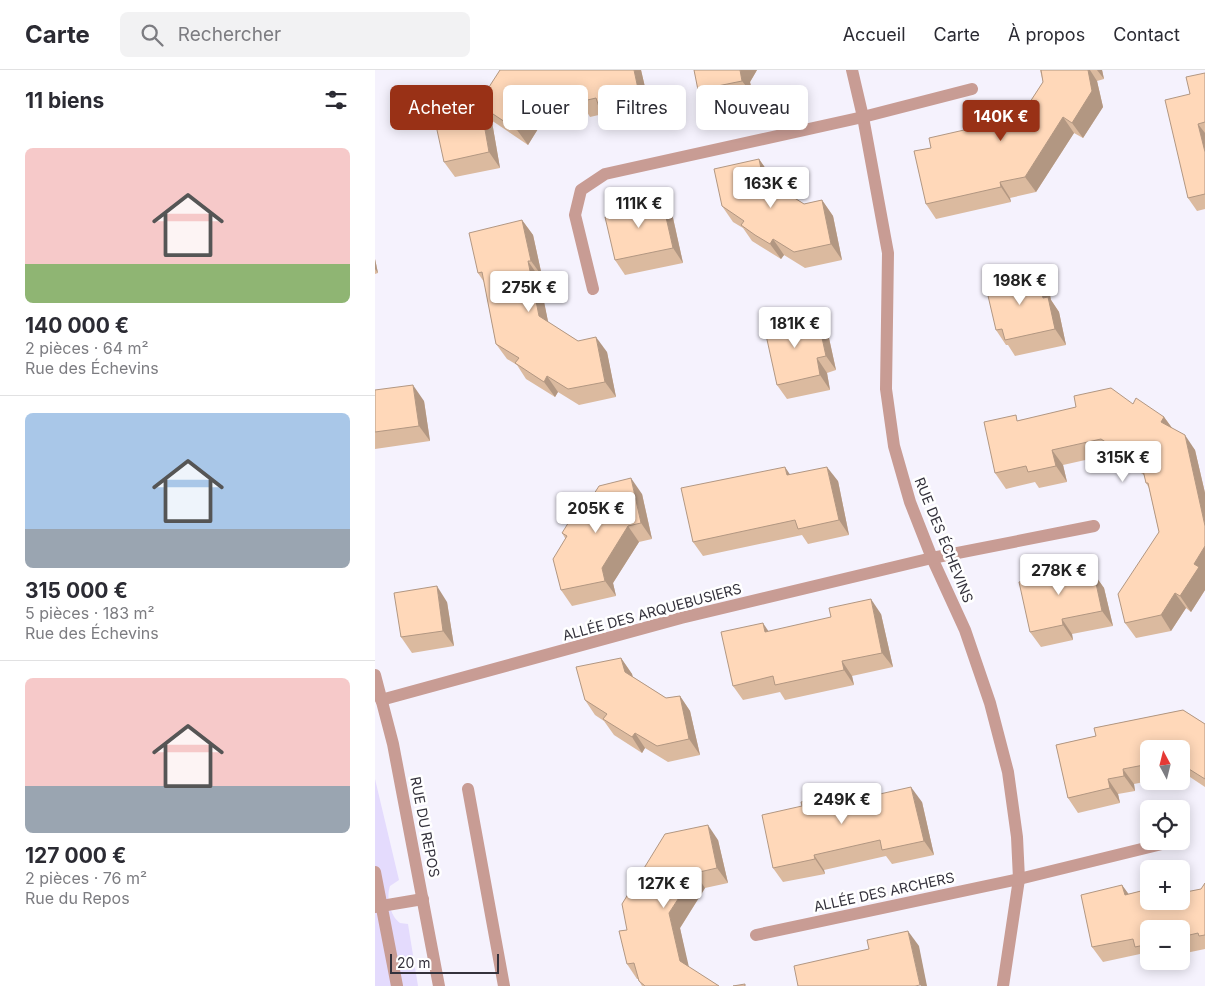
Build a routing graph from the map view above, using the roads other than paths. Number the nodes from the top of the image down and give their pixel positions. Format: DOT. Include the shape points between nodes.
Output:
graph roads {
  1 [pos="852,70"];
  2 [pos="972,89"];
  3 [pos="863,116"];
  4 [pos="593,290"];
  5 [pos="1094,526"];
  6 [pos="932,558"];
  7 [pos="375,675"];
  8 [pos="381,700"];
  9 [pos="468,789"];
  10 [pos="1140,849"];
  11 [pos="375,872"];
  12 [pos="1019,879"];
  13 [pos="423,899"];
  14 [pos="379,906"];
  15 [pos="756,935"];
  16 [pos="397,986"];
  17 [pos="439,986"];
  18 [pos="504,986"];
  19 [pos="1003,986"];
  1 -- 3 [label="street, RUE DES ÉCHEVINS"];
  2 -- 3 [label="street"];
  3 -- 4 [label="street" via="605,174 581,190 575,214"];
  3 -- 6 [label="street, RUE DES ÉCHEVINS" via="888,253 886,389 894,446 909,502"];
  5 -- 6 [label="street, ALLÉE DES ARQUEBUSIERS"];
  6 -- 8 [label="street, ALLÉE DES ARQUEBUSIERS" via="681,618"];
  6 -- 12 [label="street, RUE DES ÉCHEVINS" via="965,630 992,712 1008,772"];
  7 -- 8 [label="street, RUE DU REPOS"];
  8 -- 13 [label="street, RUE DU REPOS" via="393,744"];
  9 -- 18 [label="street"];
  10 -- 12 [label="street, ALLÉE DES ARCHERS"];
  11 -- 14 [label="street"];
  12 -- 15 [label="street, ALLÉE DES ARCHERS"];
  12 -- 19 [label="street, RUE DES ÉCHEVINS"];
  13 -- 14 [label="street"];
  13 -- 17 [label="street, RUE DU REPOS"];
  14 -- 16 [label="street"];
}
